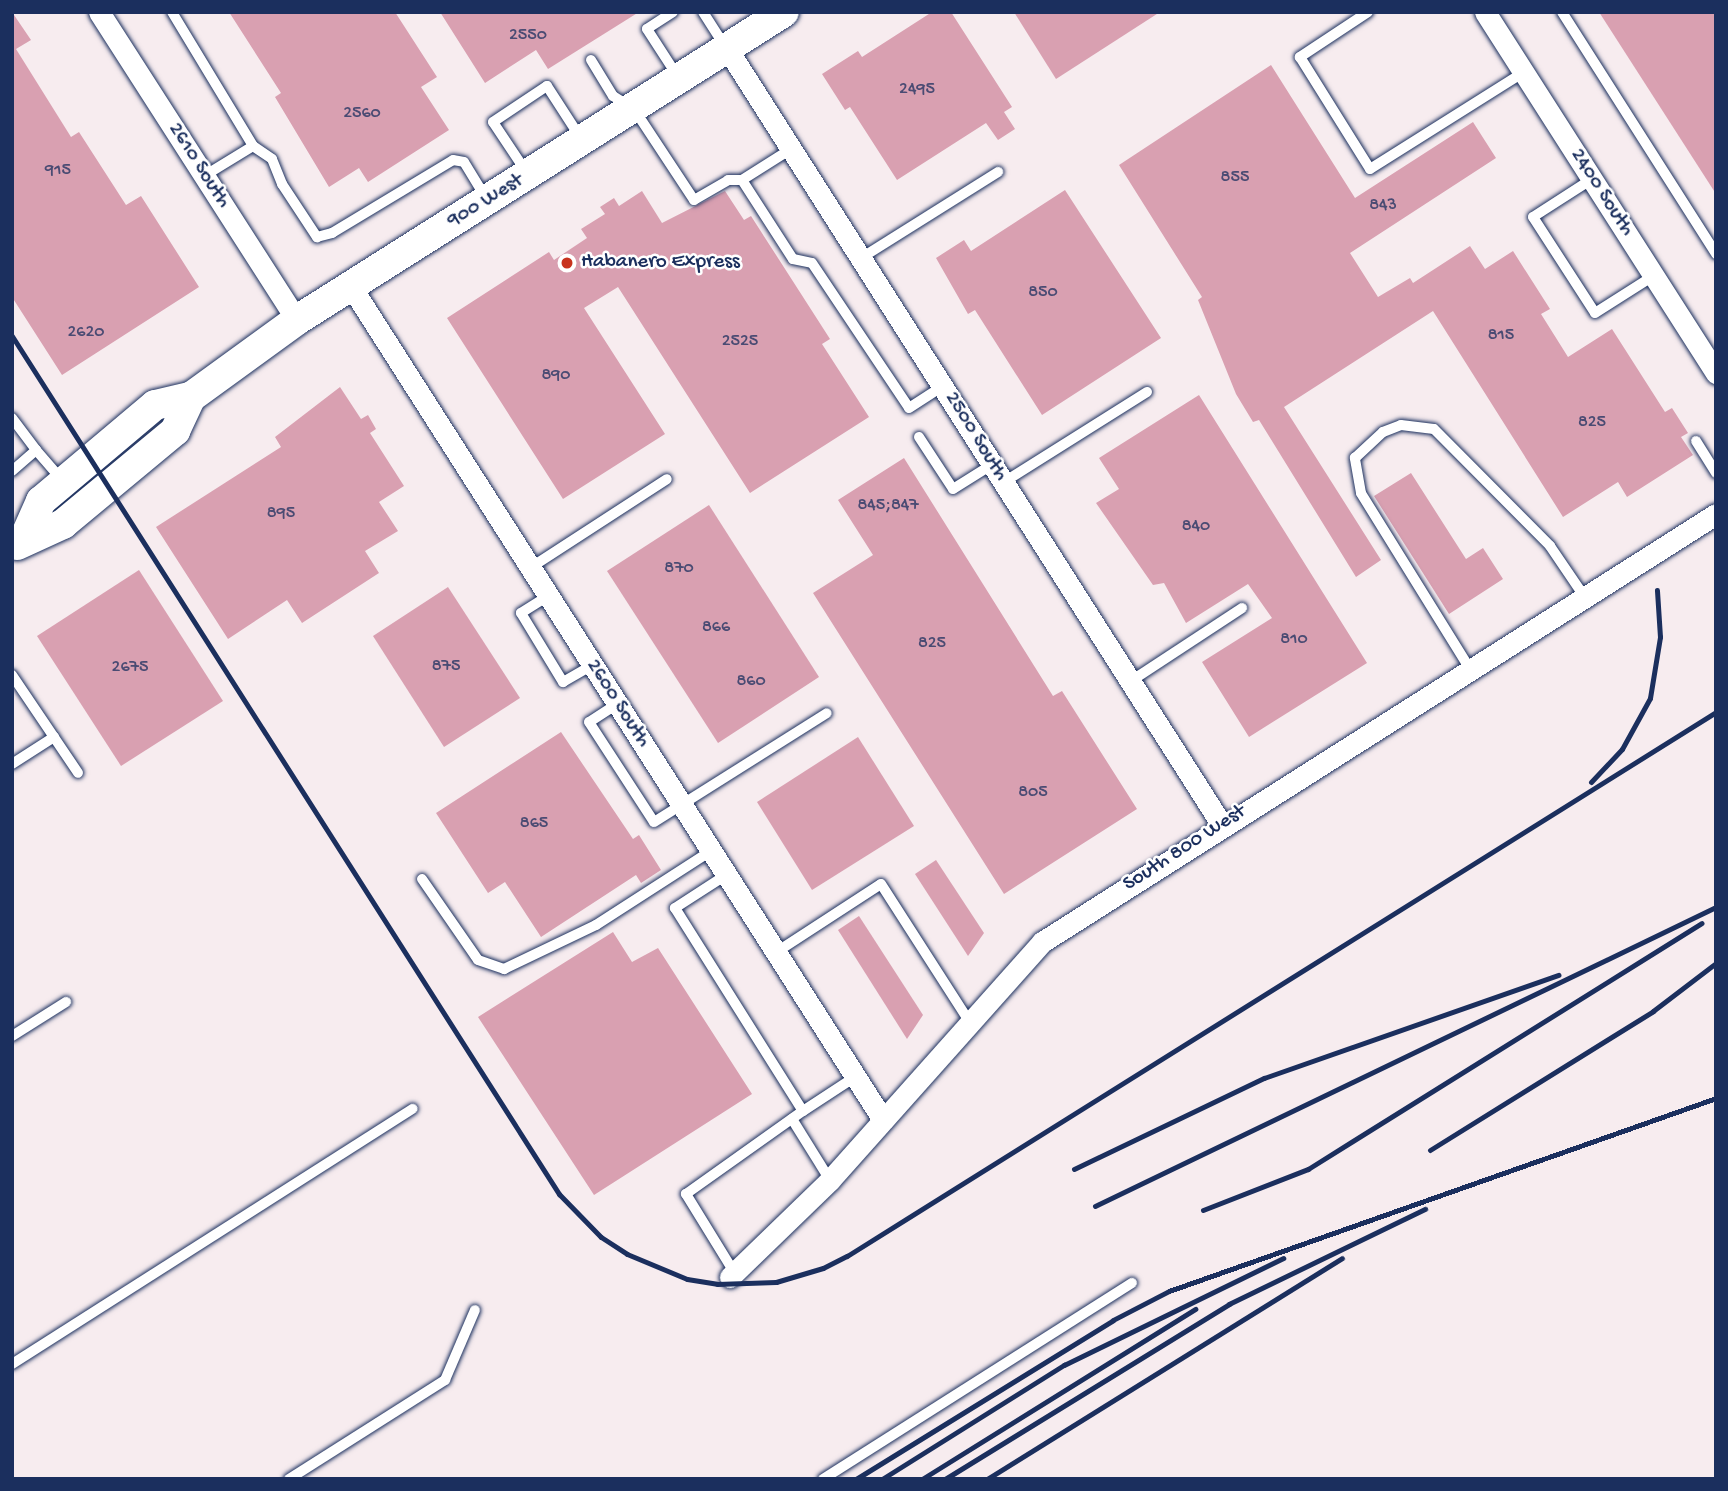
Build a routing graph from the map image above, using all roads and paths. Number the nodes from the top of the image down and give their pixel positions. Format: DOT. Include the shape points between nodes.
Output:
graph roads {
  1 [pos="99,12"];
  2 [pos="172,12"];
  3 [pos="673,12"];
  4 [pos="703,12"];
  5 [pos="1368,12"];
  6 [pos="1485,12"];
  7 [pos="1562,12"];
  8 [pos="768,17"];
  9 [pos="728,50"];
  10 [pos="591,60"];
  11 [pos="1524,72"];
  12 [pos="680,80"];
  13 [pos="634,109"];
  14 [pos="583,141"];
  15 [pos="253,146"];
  16 [pos="791,149"];
  17 [pos="998,172"];
  18 [pos="204,176"];
  19 [pos="529,176"];
  20 [pos="1592,179"];
  21 [pos="742,180"];
  22 [pos="488,201"];
  23 [pos="1716,254"];
  24 [pos="861,258"];
  25 [pos="1653,276"];
  26 [pos="352,288"];
  27 [pos="297,320"];
  28 [pos="1716,373"];
  29 [pos="943,386"];
  30 [pos="1147,392"];
  31 [pos="191,397"];
  32 [pos="12,418"];
  33 [pos="919,437"];
  34 [pos="1696,441"];
  35 [pos="36,450"];
  36 [pos="12,471"];
  37 [pos="998,473"];
  38 [pos="1716,473"];
  39 [pos="667,479"];
  40 [pos="63,481"];
  41 [pos="1716,514"];
  42 [pos="18,544"];
  43 [pos="530,568"];
  44 [pos="548,596"];
  45 [pos="1584,596"];
  46 [pos="1242,608"];
  47 [pos="592,665"];
  48 [pos="1470,669"];
  49 [pos="12,675"];
  50 [pos="1131,681"];
  51 [pos="617,704"];
  52 [pos="827,713"];
  53 [pos="54,737"];
  54 [pos="12,764"];
  55 [pos="78,773"];
  56 [pos="681,804"];
  57 [pos="1222,825"];
  58 [pos="711,851"];
  59 [pos="726,875"];
  60 [pos="422,879"];
  61 [pos="775,953"];
  62 [pos="66,1002"];
  63 [pos="969,1021"];
  64 [pos="12,1036"];
  65 [pos="855,1077"];
  66 [pos="413,1109"];
  67 [pos="803,1111"];
  68 [pos="792,1119"];
  69 [pos="883,1120"];
  70 [pos="830,1180"];
  71 [pos="732,1274"];
  72 [pos="1132,1283"];
  73 [pos="475,1310"];
  74 [pos="12,1364"];
  75 [pos="289,1479"];
  76 [pos="823,1479"];
  1 -- 18 [label="street, 2610 South"];
  2 -- 15 [label="lane"];
  3 -- 12 [label="lane" via="647,29"];
  4 -- 9 [label="lane"];
  5 -- 11 [label="lane" via="1300,57 1370,169"];
  6 -- 11 [label="street, 2400 South"];
  7 -- 23 [label="lane"];
  8 -- 9 [label="main road, 900 West"];
  9 -- 12 [label="main road, 900 West"];
  9 -- 16 [label="street, 2500 South"];
  10 -- 13 [label="lane" via="613,96"];
  11 -- 20 [label="street, 2400 South"];
  12 -- 13 [label="main road, 900 West"];
  13 -- 14 [label="main road, 900 West"];
  13 -- 21 [label="lane" via="694,200 728,180"];
  14 -- 19 [label="main road, 900 West"];
  14 -- 19 [label="lane" via="547,86 494,121"];
  15 -- 18 [label="lane"];
  15 -- 22 [label="lane" via="272,159 282,184 317,237 332,233 453,160 464,162"];
  16 -- 21 [label="lane"];
  16 -- 24 [label="street, 2500 South"];
  17 -- 24 [label="lane"];
  18 -- 27 [label="street, 2610 South"];
  19 -- 22 [label="main road, 900 West"];
  20 -- 25 [label="street, 2400 South"];
  20 -- 25 [label="lane" via="1533,217 1595,313"];
  21 -- 29 [label="lane" via="793,259 812,263 909,408"];
  22 -- 26 [label="main road, 900 West"];
  24 -- 29 [label="street, 2500 South"];
  25 -- 28 [label="street, 2400 South"];
  26 -- 27 [label="main road, 900 West"];
  26 -- 43 [label="street, 2600 South"];
  27 -- 31 [label="main road, 900 West"];
  29 -- 37 [label="street, 2500 South"];
  30 -- 37 [label="lane"];
  31 -- 40 [label="main road, 900 West" via="155,405"];
  31 -- 42 [label="main road, 900 West" via="175,431 63,524"];
  32 -- 35 [label="lane"];
  33 -- 37 [label="lane" via="953,489"];
  34 -- 38 [label="lane"];
  35 -- 36 [label="lane"];
  35 -- 40 [label="lane"];
  37 -- 50 [label="street, 2500 South"];
  39 -- 43 [label="lane"];
  40 -- 42 [label="main road, 900 West" via="41,501"];
  41 -- 45 [label="street, South 800 West"];
  43 -- 44 [label="street, 2600 South"];
  44 -- 47 [label="street, 2600 South"];
  44 -- 47 [label="lane" via="521,613 564,682"];
  45 -- 48 [label="street, South 800 West"];
  45 -- 48 [label="lane" via="1550,546 1434,429 1401,425 1383,432 1355,458 1360,493"];
  46 -- 50 [label="lane"];
  47 -- 51 [label="street, 2600 South"];
  48 -- 57 [label="street, South 800 West"];
  49 -- 53 [label="lane"];
  50 -- 57 [label="street, 2500 South"];
  51 -- 56 [label="street, 2600 South"];
  51 -- 56 [label="lane" via="589,722 654,821"];
  52 -- 56 [label="lane"];
  53 -- 54 [label="lane"];
  53 -- 55 [label="lane"];
  56 -- 58 [label="street, 2600 South"];
  57 -- 63 [label="street, South 800 West" via="1042,942"];
  58 -- 59 [label="street, 2600 South"];
  58 -- 60 [label="lane" via="596,925 504,969 478,960"];
  59 -- 61 [label="street, 2600 South"];
  59 -- 67 [label="lane" via="675,908"];
  61 -- 63 [label="lane" via="881,884"];
  61 -- 65 [label="street, 2600 South"];
  62 -- 64 [label="lane"];
  63 -- 69 [label="street, South 800 West"];
  65 -- 67 [label="lane"];
  65 -- 69 [label="street, 2600 South"];
  66 -- 74 [label="lane"];
  67 -- 68 [label="lane"];
  68 -- 70 [label="lane"];
  68 -- 71 [label="lane" via="686,1194"];
  69 -- 70 [label="street, South 800 West"];
  70 -- 71 [label="street, South 800 West"];
  72 -- 76 [label="lane"];
  73 -- 75 [label="lane" via="444,1380"];
}
